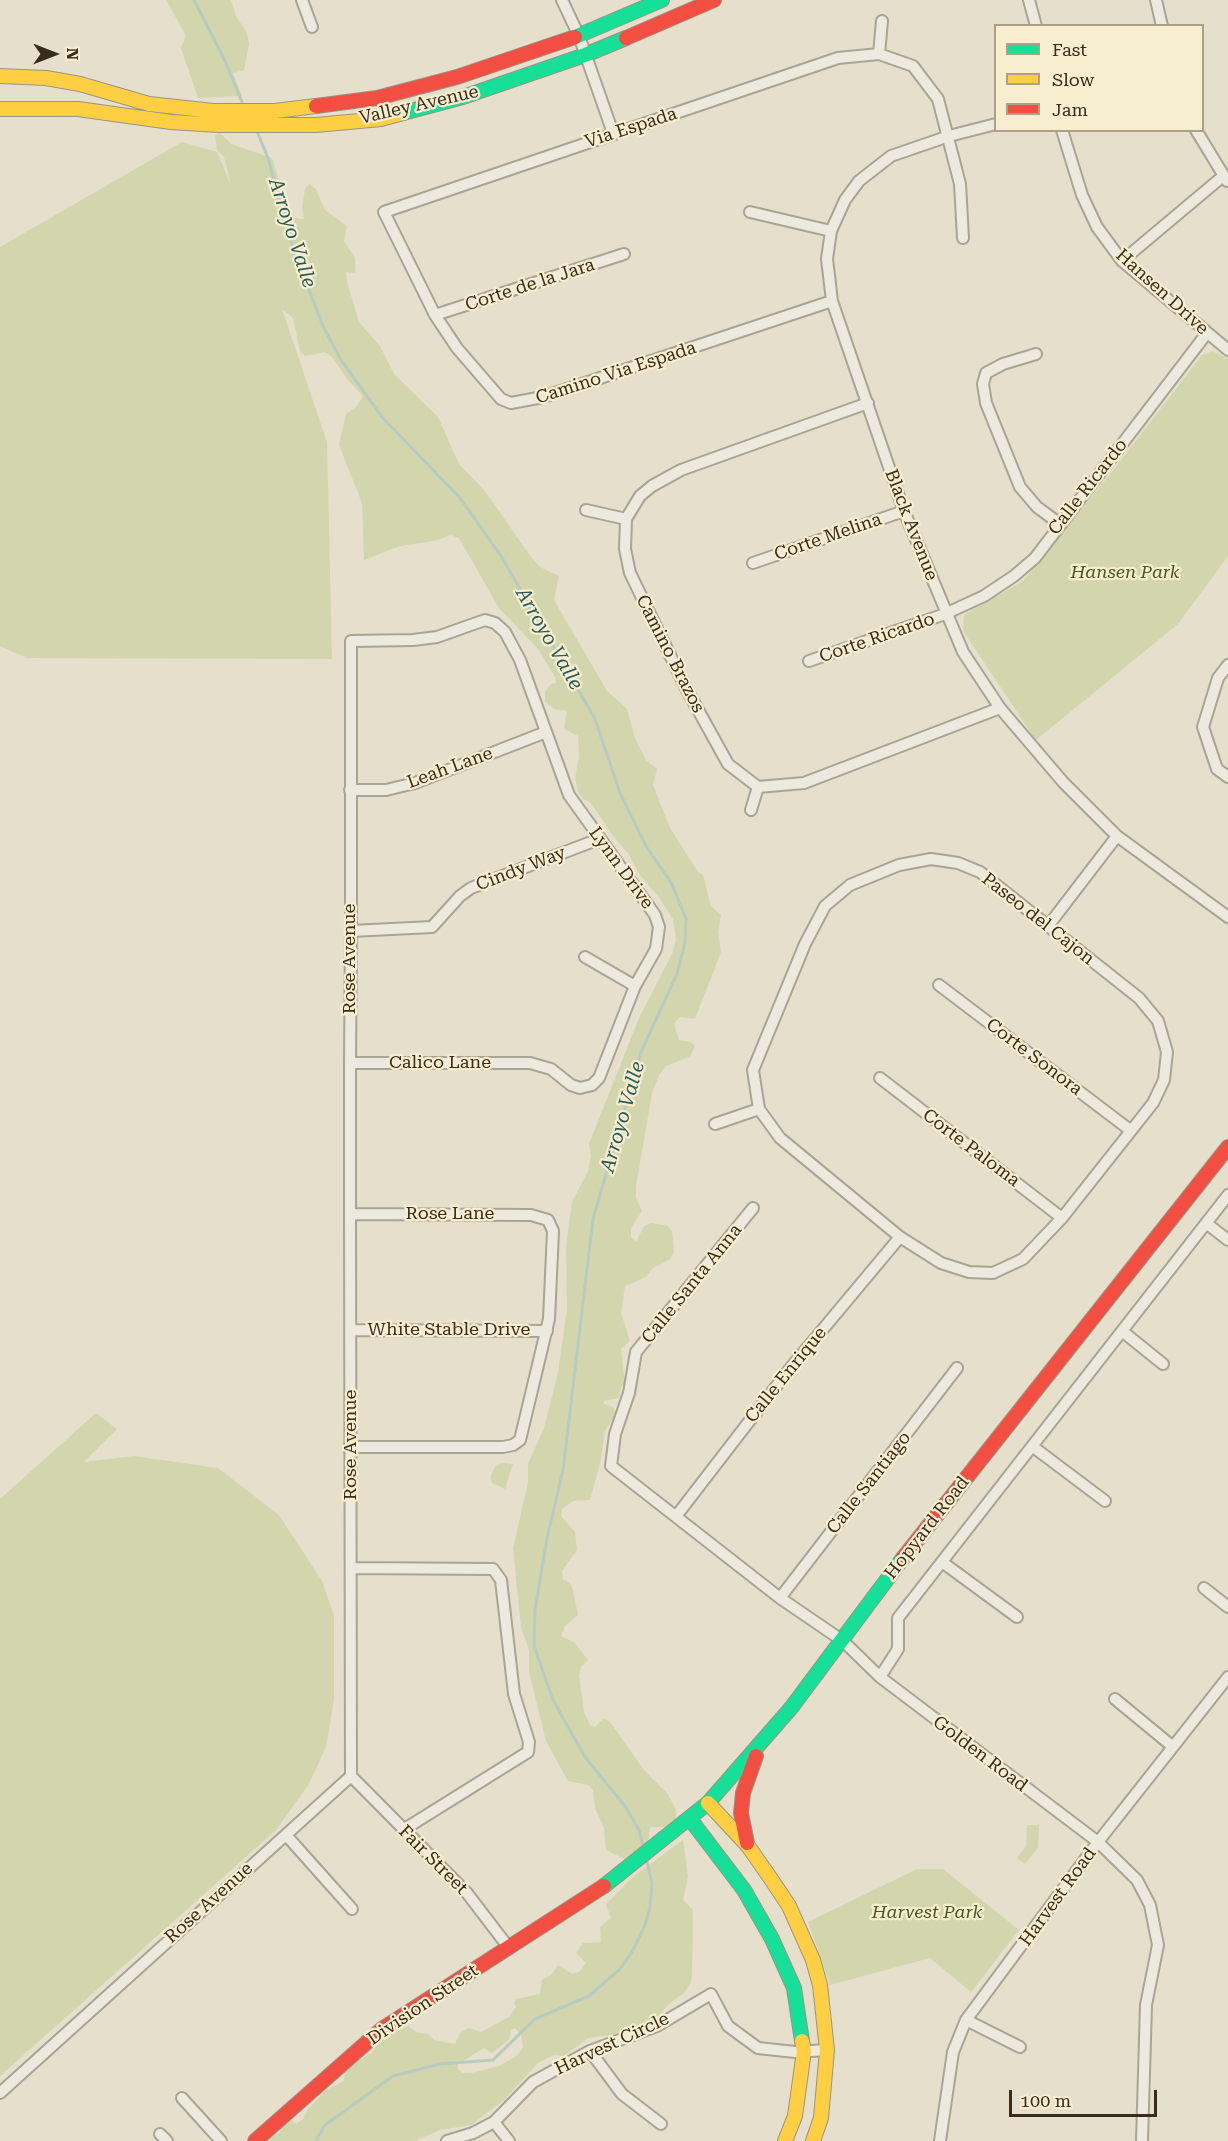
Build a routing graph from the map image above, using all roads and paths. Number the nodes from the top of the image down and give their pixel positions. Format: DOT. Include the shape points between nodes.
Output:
graph roads {
  1 [pos="302,0"];
  2 [pos="562,0"];
  3 [pos="662,0"];
  4 [pos="714,0"];
  5 [pos="1029,0"];
  6 [pos="1156,0"];
  7 [pos="882,21"];
  8 [pos="1035,24"];
  9 [pos="1162,24"];
  10 [pos="312,27"];
  11 [pos="579,36"];
  12 [pos="879,54"];
  13 [pos="585,56"];
  14 [pos="0,76"];
  15 [pos="0,110"];
  16 [pos="216,118"];
  17 [pos="994,125"];
  18 [pos="1063,132"];
  19 [pos="1197,132"];
  20 [pos="613,133"];
  21 [pos="949,136"];
  22 [pos="1225,179"];
  23 [pos="750,212"];
  24 [pos="831,231"];
  25 [pos="963,238"];
  26 [pos="624,254"];
  27 [pos="1122,261"];
  28 [pos="832,301"];
  29 [pos="435,315"];
  30 [pos="1207,333"];
  31 [pos="1228,350"];
  32 [pos="1036,354"];
  33 [pos="867,404"];
  34 [pos="586,510"];
  35 [pos="904,511"];
  36 [pos="626,519"];
  37 [pos="1060,524"];
  38 [pos="753,563"];
  39 [pos="945,614"];
  40 [pos="495,623"];
  41 [pos="809,661"];
  42 [pos="1228,665"];
  43 [pos="1000,708"];
  44 [pos="546,732"];
  45 [pos="1228,777"];
  46 [pos="758,787"];
  47 [pos="350,790"];
  48 [pos="751,810"];
  49 [pos="1118,836"];
  50 [pos="599,839"];
  51 [pos="1228,917"];
  52 [pos="1048,926"];
  53 [pos="351,932"];
  54 [pos="585,957"];
  55 [pos="939,985"];
  56 [pos="635,986"];
  57 [pos="350,1063"];
  58 [pos="530,1063"];
  59 [pos="879,1078"];
  60 [pos="759,1109"];
  61 [pos="715,1124"];
  62 [pos="1130,1130"];
  63 [pos="1228,1147"];
  64 [pos="1228,1195"];
  65 [pos="753,1208"];
  66 [pos="350,1214"];
  67 [pos="1062,1218"];
  68 [pos="1206,1223"];
  69 [pos="900,1238"];
  70 [pos="1228,1240"];
  71 [pos="351,1330"];
  72 [pos="547,1331"];
  73 [pos="1122,1331"];
  74 [pos="1163,1364"];
  75 [pos="957,1368"];
  76 [pos="1032,1446"];
  77 [pos="352,1447"];
  78 [pos="611,1466"];
  79 [pos="1105,1501"];
  80 [pos="676,1515"];
  81 [pos="942,1562"];
  82 [pos="351,1568"];
  83 [pos="1204,1588"];
  84 [pos="780,1598"];
  85 [pos="1228,1607"];
  86 [pos="1017,1617"];
  87 [pos="843,1641"];
  88 [pos="879,1677"];
  89 [pos="1228,1677"];
  90 [pos="1115,1699"];
  91 [pos="762,1743"];
  92 [pos="1173,1746"];
  93 [pos="351,1776"];
  94 [pos="708,1803"];
  95 [pos="690,1819"];
  96 [pos="403,1830"];
  97 [pos="286,1834"];
  98 [pos="1098,1842"];
  99 [pos="748,1846"];
  100 [pos="604,1886"];
  101 [pos="352,1909"];
  102 [pos="509,1948"];
  103 [pos="966,2020"];
  104 [pos="1020,2047"];
  105 [pos="827,2050"];
  106 [pos="590,2051"];
  107 [pos="804,2051"];
  108 [pos="0,2093"];
  109 [pos="182,2098"];
  110 [pos="494,2122"];
  111 [pos="661,2124"];
  112 [pos="221,2141"];
  113 [pos="255,2141"];
  114 [pos="447,2141"];
  115 [pos="509,2141"];
  116 [pos="785,2141"];
  117 [pos="813,2141"];
  118 [pos="940,2141"];
  119 [pos="1142,2141"];
  1 -- 10 [label="street"];
  2 -- 11 [label="street"];
  3 -- 11 [label="main road, Valley Avenue"];
  4 -- 13 [label="main road, Valley Avenue"];
  5 -- 8 [label="street"];
  6 -- 9 [label="street"];
  7 -- 12 [label="street"];
  11 -- 13 [label="street"];
  11 -- 16 [label="main road, Valley Avenue" via="457,77 378,98"];
  12 -- 20 [label="street, Via Espada" via="838,58"];
  12 -- 21 [label="street, Via Espada" via="913,66 925,80 938,99"];
  13 -- 16 [label="main road, Valley Avenue" via="463,97 381,118 316,125"];
  13 -- 20 [label="street"];
  14 -- 16 [label="main road, Valley Avenue" via="80,84"];
  15 -- 16 [label="main road, Valley Avenue" via="78,109 171,122"];
  17 -- 21 [label="street, Black Avenue"];
  18 -- 27 [label="street, Hansen Drive" via="1082,195 1097,227"];
  19 -- 22 [label="street"];
  20 -- 29 [label="street, Via Espada" via="384,212"];
  21 -- 24 [label="street, Black Avenue" via="891,156 859,181"];
  21 -- 25 [label="street, Via Espada" via="960,184"];
  22 -- 27 [label="street"];
  23 -- 24 [label="street"];
  24 -- 28 [label="street, Black Avenue" via="827,259"];
  26 -- 29 [label="street, Corte de la Jara"];
  27 -- 30 [label="street, Hansen Drive"];
  28 -- 29 [label="street, Camino Via Espada" via="543,397 511,404 501,399 457,348"];
  28 -- 33 [label="street, Black Avenue"];
  30 -- 31 [label="street, Hansen Drive"];
  30 -- 37 [label="street, Calle Ricardo"];
  32 -- 37 [label="street" via="986,373 982,384 986,404 1020,488"];
  33 -- 35 [label="street, Black Avenue"];
  33 -- 36 [label="street" via="681,470 640,496"];
  34 -- 36 [label="street"];
  35 -- 38 [label="street, Corte Melina"];
  35 -- 39 [label="street, Black Avenue"];
  36 -- 46 [label="street, Camino Brazos" via="625,549 630,573 666,648 728,764"];
  37 -- 39 [label="street, Calle Ricardo" via="1035,558 1014,576 984,596"];
  39 -- 41 [label="street, Corte Ricardo"];
  39 -- 43 [label="street, Black Avenue" via="963,652"];
  40 -- 44 [label="street, Lynn Drive" via="505,632 520,660"];
  40 -- 47 [label="street, Rose Avenue" via="485,620 429,638 351,641"];
  42 -- 45 [label="street" via="1218,678 1203,727 1217,769"];
  43 -- 46 [label="street" via="804,783"];
  43 -- 49 [label="street, Black Avenue" via="1063,782"];
  44 -- 47 [label="street, Leah Lane" via="415,783 386,790"];
  44 -- 50 [label="street, Lynn Drive" via="563,782"];
  46 -- 48 [label="street"];
  47 -- 53 [label="street, Rose Avenue"];
  49 -- 51 [label="street, Black Avenue"];
  49 -- 52 [label="street"];
  50 -- 53 [label="street, Cindy Way" via="471,888 432,927"];
  50 -- 56 [label="street, Lynn Drive" via="655,915 659,927 656,949"];
  52 -- 60 [label="street, Paseo del Cajon" via="980,872 958,863 931,859 898,865 850,885 825,906 801,953 753,1070"];
  52 -- 62 [label="street, Paseo del Cajon" via="1139,998 1158,1021 1167,1052 1164,1080 1153,1103"];
  53 -- 57 [label="street, Rose Avenue"];
  54 -- 56 [label="street"];
  55 -- 62 [label="street, Corte Sonora"];
  56 -- 58 [label="street, Lynn Drive" via="599,1078 592,1085 571,1085 551,1070"];
  57 -- 58 [label="street, Calico Lane"];
  57 -- 66 [label="street, Rose Avenue"];
  59 -- 67 [label="street, Corte Paloma"];
  60 -- 61 [label="street"];
  60 -- 69 [label="street, Paseo del Cajon" via="780,1138"];
  62 -- 67 [label="street, Paseo del Cajon"];
  63 -- 87 [label="main road, Hopyard Road" via="905,1555"];
  64 -- 68 [label="street, Hopyard Road"];
  65 -- 78 [label="street, Calle Santa Anna" via="636,1352"];
  66 -- 71 [label="street, Rose Avenue"];
  66 -- 72 [label="street, Rose Lane" via="531,1215 548,1220 553,1232 553,1274"];
  67 -- 69 [label="street, Paseo del Cajon" via="1023,1259 993,1273 969,1272 941,1263"];
  68 -- 70 [label="street"];
  68 -- 73 [label="street, Hopyard Road"];
  69 -- 80 [label="street, Calle Enrique" via="788,1371"];
  71 -- 72 [label="street, White Stable Drive"];
  71 -- 77 [label="street, Rose Avenue"];
  72 -- 77 [label="street" via="525,1429 513,1445"];
  73 -- 74 [label="street"];
  73 -- 76 [label="street, Hopyard Road"];
  75 -- 84 [label="street, Calle Santiago"];
  76 -- 79 [label="street"];
  76 -- 81 [label="street, Hopyard Road"];
  77 -- 82 [label="street, Rose Avenue"];
  78 -- 80 [label="street, Golden Road"];
  80 -- 84 [label="street, Golden Road"];
  81 -- 86 [label="street"];
  81 -- 88 [label="street, Hopyard Road" via="898,1618 898,1649"];
  82 -- 93 [label="street, Rose Avenue"];
  82 -- 96 [label="street" via="493,1569 501,1580 514,1694 529,1742 528,1752"];
  83 -- 85 [label="street"];
  84 -- 87 [label="street, Golden Road"];
  87 -- 88 [label="street, Golden Road"];
  87 -- 91 [label="main road, Hopyard Road"];
  88 -- 98 [label="street, Golden Road"];
  89 -- 92 [label="street, Harvest Road"];
  90 -- 92 [label="street"];
  91 -- 94 [label="main road, Hopyard Road"];
  91 -- 99 [label="main road" via="743,1793 741,1813"];
  92 -- 98 [label="street, Harvest Road"];
  93 -- 96 [label="street, Fair Street"];
  93 -- 97 [label="street, Rose Avenue"];
  94 -- 95 [label="main road, Hopyard Road"];
  94 -- 99 [label="main road"];
  95 -- 100 [label="main road, Hopyard Road"];
  95 -- 107 [label="main road" via="744,1890 772,1939 794,1988"];
  96 -- 102 [label="street, Fair Street" via="467,1893"];
  97 -- 101 [label="street"];
  97 -- 108 [label="street, Rose Avenue"];
  98 -- 103 [label="street, Harvest Road"];
  98 -- 119 [label="street, Golden Road" via="1137,1880 1156,1922 1158,1945 1144,2033"];
  99 -- 105 [label="main road" via="789,1906 805,1938 820,1985"];
  100 -- 102 [label="main road, Division Street"];
  102 -- 113 [label="main road, Division Street" via="382,2029"];
  103 -- 104 [label="street"];
  103 -- 118 [label="street, Harvest Road" via="953,2052"];
  105 -- 107 [label="street"];
  105 -- 117 [label="main road" via="820,2118"];
  106 -- 107 [label="street, Harvest Circle" via="657,2026 711,1994 728,2026 758,2048"];
  106 -- 110 [label="street, Harvest Circle" via="533,2082"];
  106 -- 111 [label="street" via="622,2094"];
  107 -- 116 [label="main road" via="795,2116"];
  109 -- 112 [label="street"];
  110 -- 114 [label="street, Harvest Circle"];
  110 -- 115 [label="street"];
}
